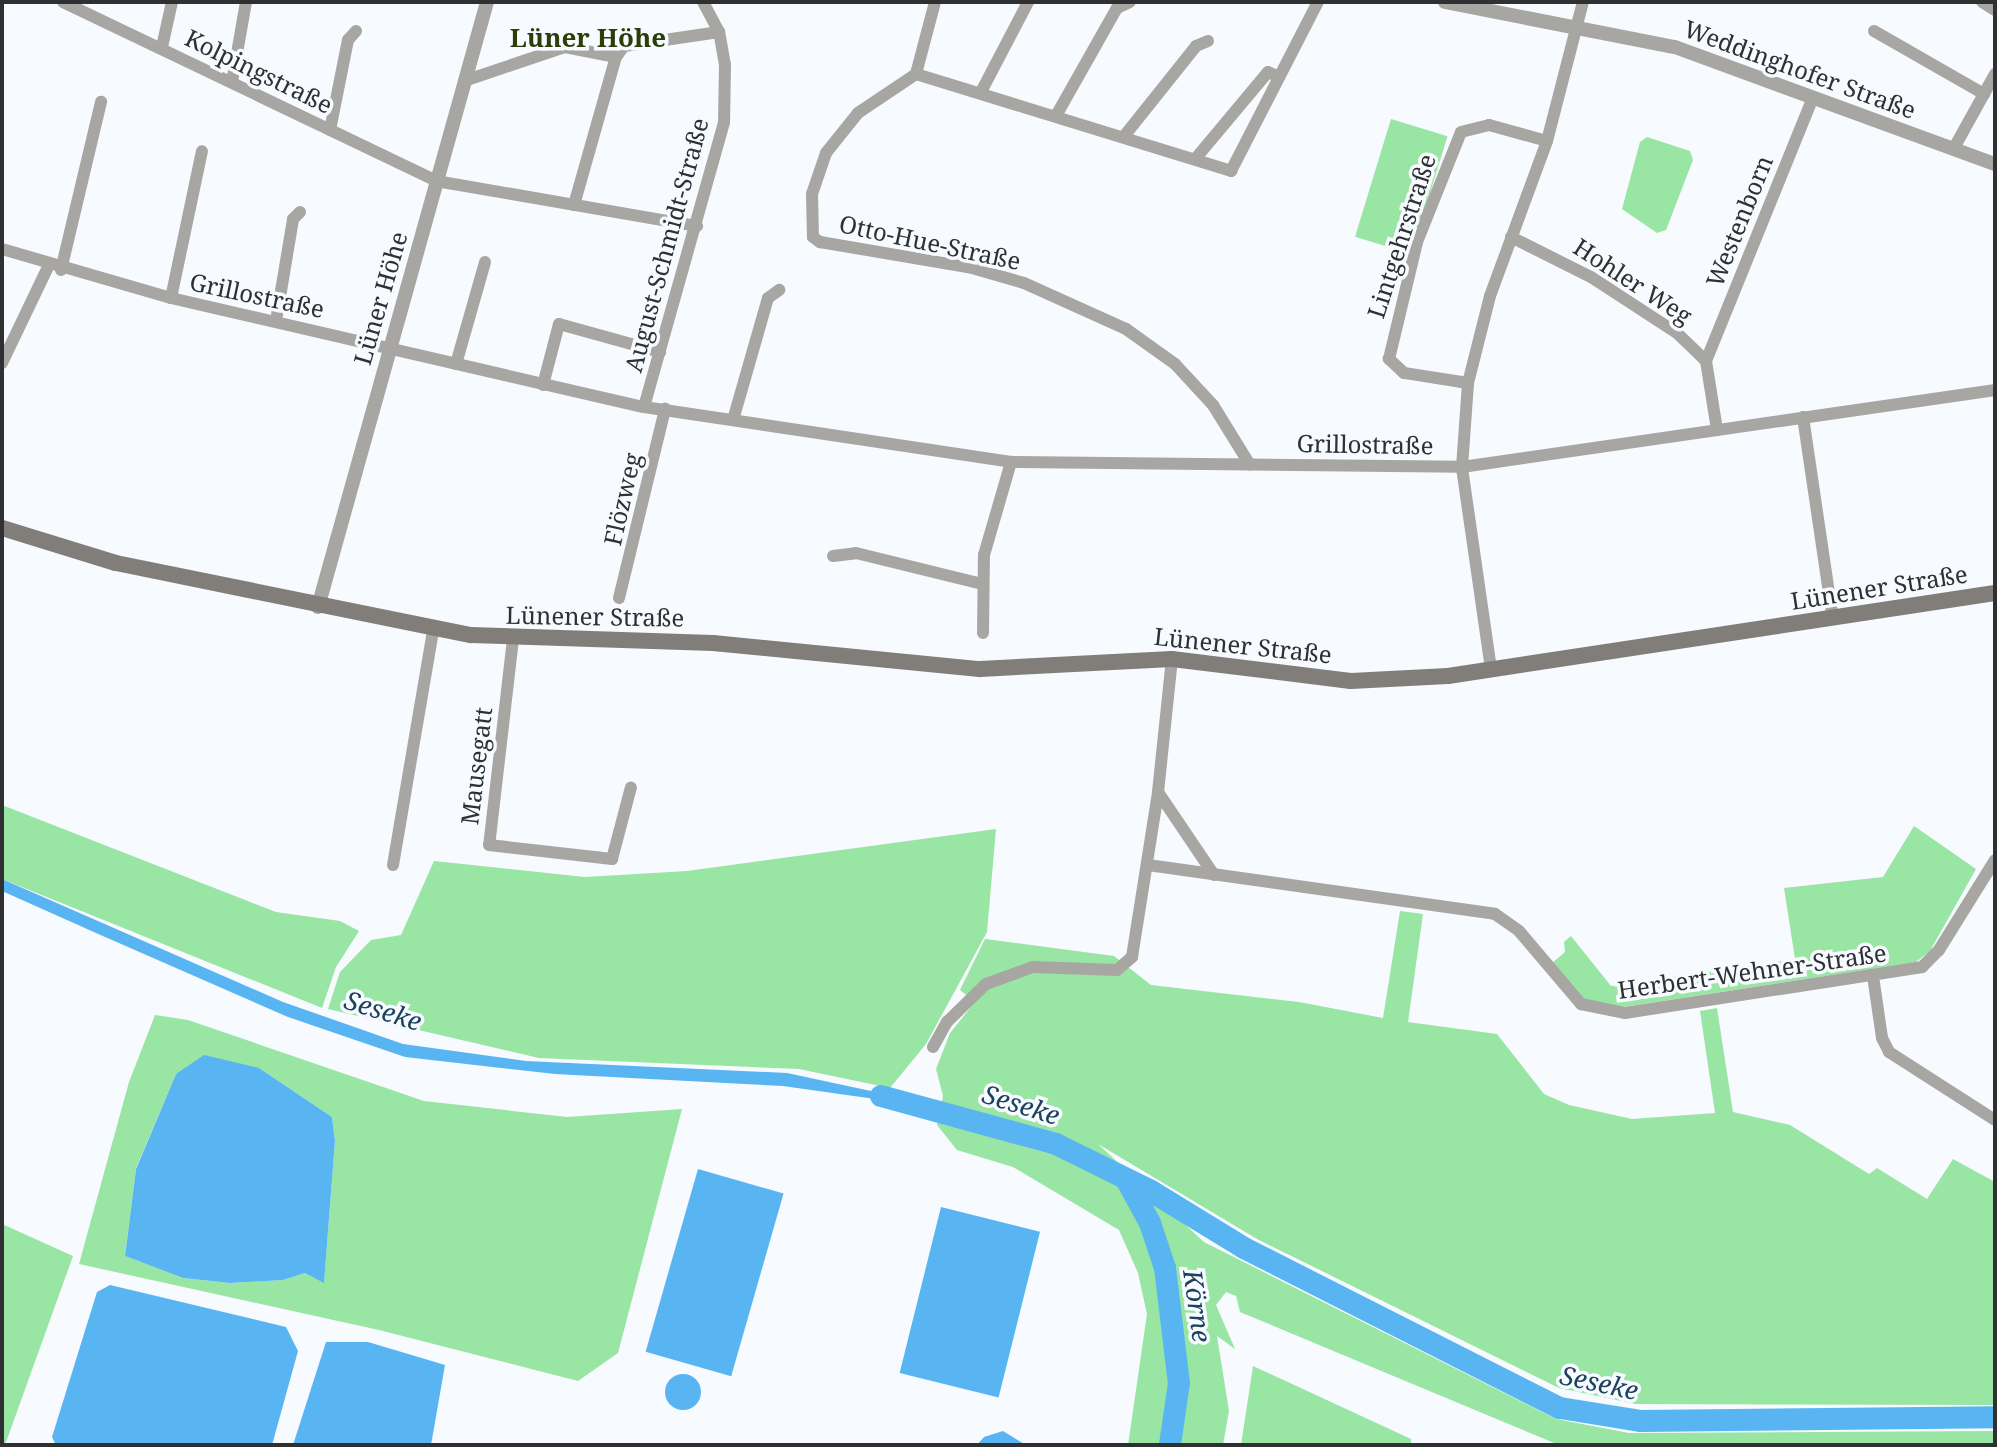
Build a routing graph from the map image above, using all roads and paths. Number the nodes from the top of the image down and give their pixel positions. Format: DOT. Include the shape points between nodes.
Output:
graph roads {
  1 [pos="63,2"];
  2 [pos="172,2"];
  3 [pos="246,2"];
  4 [pos="487,2"];
  5 [pos="703,2"];
  6 [pos="935,2"];
  7 [pos="1028,2"];
  8 [pos="1130,2"];
  9 [pos="1318,2"];
  10 [pos="1445,2"];
  11 [pos="1583,2"];
  12 [pos="1982,2"];
  13 [pos="1995,10"];
  14 [pos="1578,25"];
  15 [pos="356,31"];
  16 [pos="1874,31"];
  17 [pos="719,32"];
  18 [pos="1208,41"];
  19 [pos="162,47"];
  20 [pos="616,57"];
  21 [pos="916,74"];
  22 [pos="1995,74"];
  23 [pos="1279,77"];
  24 [pos="464,81"];
  25 [pos="232,82"];
  26 [pos="981,92"];
  27 [pos="1984,94"];
  28 [pos="1813,98"];
  29 [pos="101,102"];
  30 [pos="1057,114"];
  31 [pos="330,130"];
  32 [pos="1125,135"];
  33 [pos="1547,141"];
  34 [pos="1954,148"];
  35 [pos="202,151"];
  36 [pos="1196,158"];
  37 [pos="1995,164"];
  38 [pos="436,181"];
  39 [pos="574,205"];
  40 [pos="300,212"];
  41 [pos="697,226"];
  42 [pos="1511,237"];
  43 [pos="2,249"];
  44 [pos="485,262"];
  45 [pos="54,268"];
  46 [pos="779,290"];
  47 [pos="171,298"];
  48 [pos="276,321"];
  49 [pos="388,347"];
  50 [pos="660,352"];
  51 [pos="1706,361"];
  52 [pos="2,363"];
  53 [pos="456,364"];
  54 [pos="1468,383"];
  55 [pos="543,385"];
  56 [pos="1995,390"];
  57 [pos="644,407"];
  58 [pos="665,409"];
  59 [pos="1803,417"];
  60 [pos="733,420"];
  61 [pos="1717,430"];
  62 [pos="1011,462"];
  63 [pos="1250,465"];
  64 [pos="1462,467"];
  65 [pos="2,528"];
  66 [pos="833,556"];
  67 [pos="982,584"];
  68 [pos="1995,593"];
  69 [pos="619,598"];
  70 [pos="318,607"];
  71 [pos="1833,619"];
  72 [pos="433,630"];
  73 [pos="983,633"];
  74 [pos="513,639"];
  75 [pos="1172,659"];
  76 [pos="1491,669"];
  77 [pos="631,787"];
  78 [pos="1158,792"];
  79 [pos="1995,860"];
  80 [pos="393,865"];
  81 [pos="1148,865"];
  82 [pos="1214,875"];
  83 [pos="1873,976"];
  84 [pos="933,1047"];
  85 [pos="1995,1125"];
  1 -- 19 [label="street, Kolpingstraße"];
  2 -- 19 [label="street"];
  3 -- 25 [label="street"];
  4 -- 24 [label="street, Lüner Höhe"];
  5 -- 17 [label="street, August-Schmidt-Straße"];
  6 -- 21 [label="street"];
  7 -- 26 [label="street"];
  8 -- 30 [label="street" via="1117,8"];
  9 -- 23 [label="street"];
  10 -- 14 [label="street, Weddinghofer Straße"];
  11 -- 14 [label="street"];
  12 -- 13 [label="street"];
  14 -- 28 [label="street, Weddinghofer Straße" via="1675,47"];
  14 -- 33 [label="street"];
  15 -- 31 [label="street" via="348,40"];
  16 -- 27 [label="street"];
  17 -- 20 [label="street" via="624,46"];
  17 -- 41 [label="street, August-Schmidt-Straße" via="724,123"];
  18 -- 32 [label="street" via="1196,46"];
  19 -- 25 [label="street, Kolpingstraße"];
  20 -- 24 [label="street" via="565,47"];
  20 -- 39 [label="street"];
  21 -- 26 [label="street"];
  21 -- 63 [label="street, Otto-Hue-Straße" via="858,113 826,153 812,194 813,237 1024,283 1126,329 1175,364 1213,405"];
  22 -- 27 [label="street"];
  23 -- 36 [label="street" via="1268,72"];
  23 -- 36 [label="street" via="1231,171"];
  24 -- 38 [label="street, Lüner Höhe"];
  25 -- 31 [label="street, Kolpingstraße"];
  26 -- 30 [label="street"];
  27 -- 34 [label="street"];
  28 -- 34 [label="street, Weddinghofer Straße"];
  28 -- 51 [label="street, Westenborn"];
  29 -- 45 [label="street"];
  30 -- 32 [label="street"];
  31 -- 38 [label="street, Kolpingstraße"];
  32 -- 36 [label="street"];
  33 -- 42 [label="street"];
  33 -- 54 [label="street, Lintgehrstraße" via="1489,125 1461,132 1417,242 1389,359 1404,373"];
  34 -- 37 [label="street, Weddinghofer Straße"];
  35 -- 47 [label="street"];
  38 -- 39 [label="street, Kolpingstraße"];
  38 -- 49 [label="street, Lüner Höhe"];
  39 -- 41 [label="street, Kolpingstraße"];
  40 -- 48 [label="street" via="293,219"];
  41 -- 50 [label="street, August-Schmidt-Straße"];
  42 -- 51 [label="street, Hohler Weg" via="1640,307"];
  42 -- 54 [label="street"];
  43 -- 45 [label="street, Grillostraße"];
  44 -- 53 [label="street"];
  45 -- 47 [label="street, Grillostraße"];
  45 -- 52 [label="street"];
  46 -- 60 [label="street" via="768,298"];
  47 -- 48 [label="street, Grillostraße"];
  48 -- 49 [label="street, Grillostraße"];
  49 -- 53 [label="street, Grillostraße"];
  49 -- 70 [label="street, Lüner Höhe"];
  50 -- 55 [label="street" via="559,324"];
  50 -- 57 [label="street, August-Schmidt-Straße"];
  51 -- 61 [label="street"];
  53 -- 55 [label="street, Grillostraße"];
  54 -- 64 [label="street"];
  55 -- 57 [label="street, Grillostraße"];
  56 -- 59 [label="street, Grillostraße"];
  57 -- 58 [label="street, Grillostraße"];
  58 -- 60 [label="street, Grillostraße"];
  58 -- 69 [label="street, Flözweg"];
  59 -- 61 [label="street, Grillostraße"];
  59 -- 71 [label="street"];
  60 -- 62 [label="street, Grillostraße"];
  61 -- 64 [label="street, Grillostraße"];
  62 -- 63 [label="street, Grillostraße"];
  62 -- 67 [label="street" via="984,555"];
  63 -- 64 [label="street, Grillostraße"];
  64 -- 76 [label="street"];
  65 -- 70 [label="main road, Lünener Straße" via="116,563"];
  66 -- 67 [label="street" via="856,553"];
  67 -- 73 [label="street"];
  68 -- 71 [label="main road, Lünener Straße"];
  70 -- 72 [label="main road, Lünener Straße"];
  71 -- 76 [label="main road, Lünener Straße"];
  72 -- 74 [label="main road, Lünener Straße"];
  72 -- 80 [label="street"];
  74 -- 75 [label="main road, Lünener Straße" via="726,644 980,669"];
  74 -- 77 [label="street, Mausegatt" via="489,845 612,859"];
  75 -- 76 [label="main road, Lünener Straße" via="1351,681 1412,680"];
  75 -- 78 [label="street"];
  78 -- 81 [label="street"];
  78 -- 82 [label="street"];
  79 -- 83 [label="street, Herbert-Wehner-Straße" via="1928,964"];
  81 -- 82 [label="street, Herbert-Wehner-Straße"];
  81 -- 84 [label="street" via="1135,948 1125,966 1105,970 1055,965 1009,973 971,995"];
  82 -- 83 [label="street, Herbert-Wehner-Straße" via="1495,914 1519,931 1572,997 1606,1013"];
  83 -- 85 [label="street" via="1889,1052"];
}
